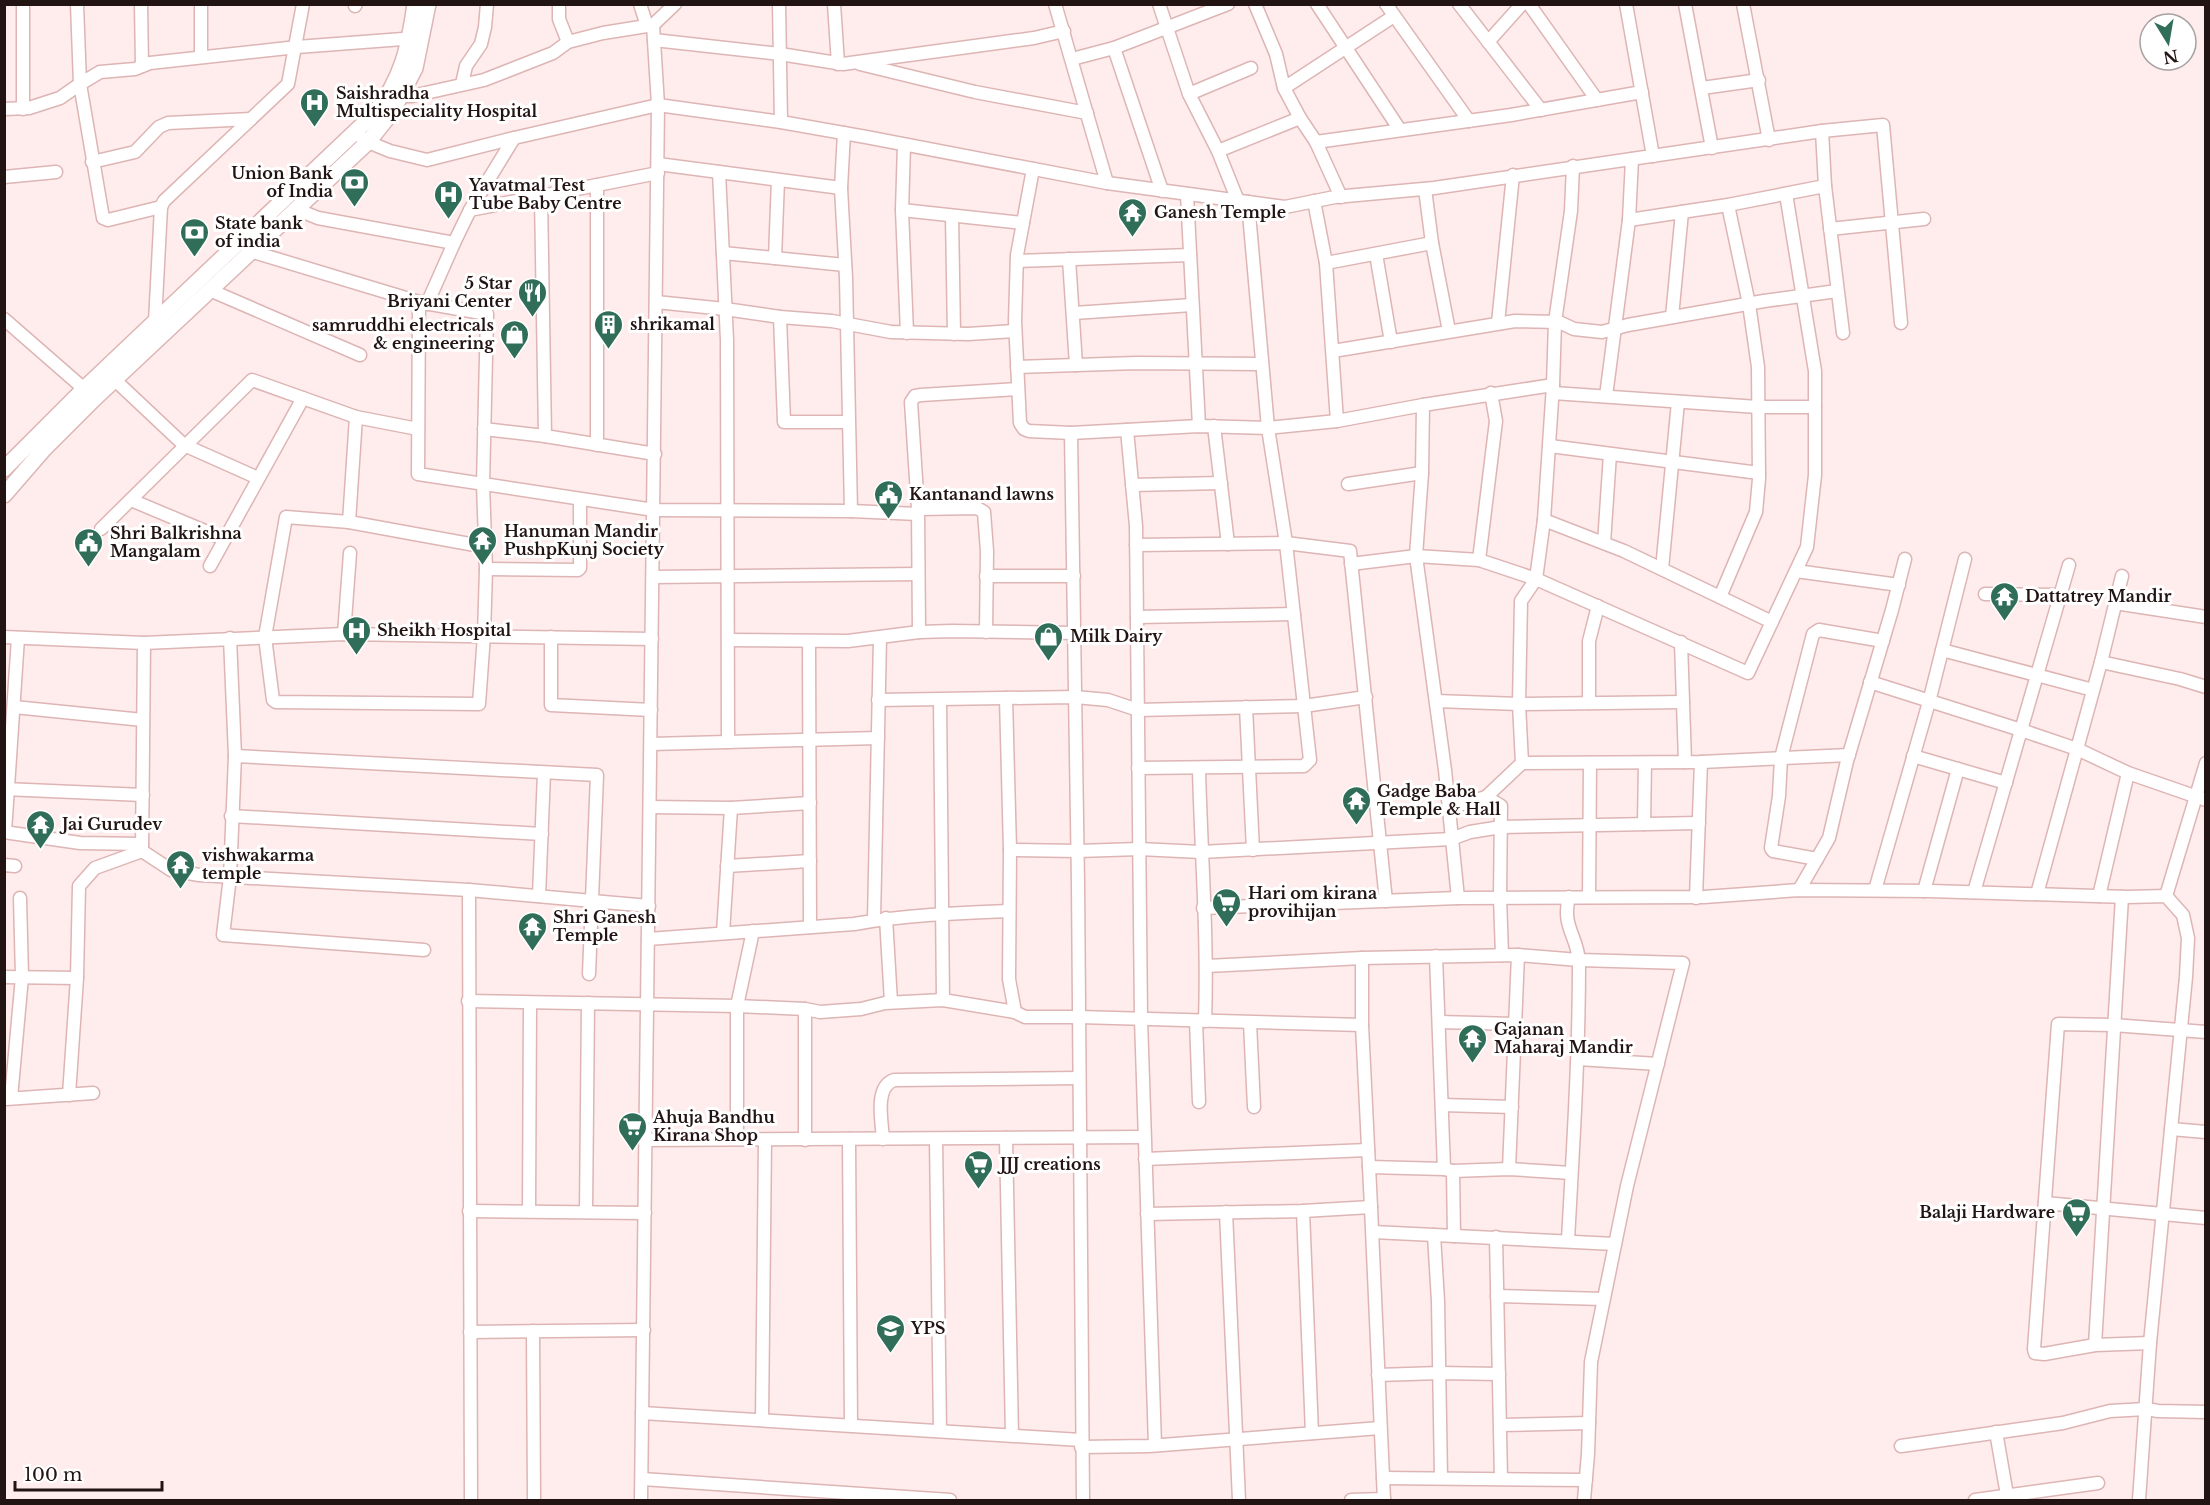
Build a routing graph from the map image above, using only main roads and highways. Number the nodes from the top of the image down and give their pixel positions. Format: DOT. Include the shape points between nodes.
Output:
graph roads {
  1 [pos="415,4"];
  2 [pos="428,4"];
  3 [pos="416,37"];
  4 [pos="362,137"];
  5 [pos="227,264"];
  6 [pos="90,394"];
  7 [pos="4,469"];
  8 [pos="4,495"];
  1 -- 3 [label="main road"];
  2 -- 3 [label="main road"];
  3 -- 4 [label="main road" via="394,86"];
  3 -- 4 [label="main road" via="415,68 392,112"];
  4 -- 5 [label="main road"];
  4 -- 5 [label="main road" via="296,209 250,251"];
  5 -- 6 [label="main road" via="155,322"];
  5 -- 6 [label="main road" via="212,291 116,381"];
  6 -- 7 [label="main road"];
  6 -- 8 [label="main road"];
}
